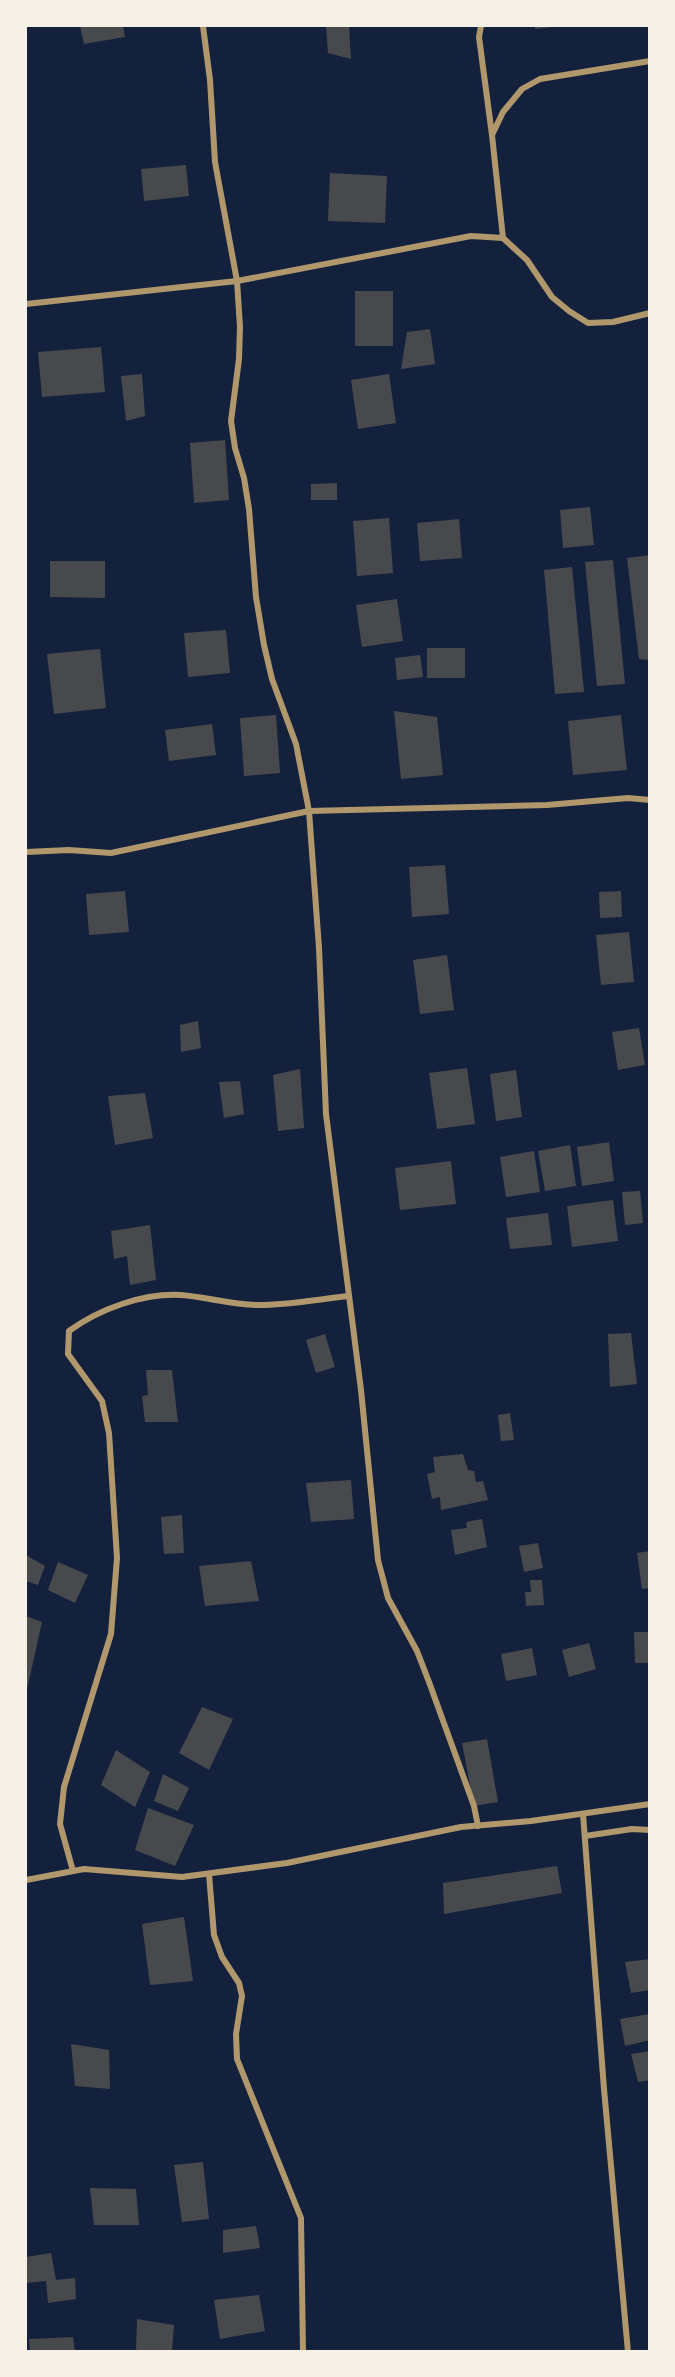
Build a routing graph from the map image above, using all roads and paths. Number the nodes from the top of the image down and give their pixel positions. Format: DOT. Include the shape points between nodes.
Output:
graph roads {
  1 [pos="203,26"];
  2 [pos="481,26"];
  3 [pos="650,61"];
  4 [pos="492,135"];
  5 [pos="503,238"];
  6 [pos="237,281"];
  7 [pos="26,304"];
  8 [pos="650,313"];
  9 [pos="650,800"];
  10 [pos="309,811"];
  11 [pos="26,852"];
  12 [pos="349,1296"];
  13 [pos="650,1804"];
  14 [pos="583,1814"];
  15 [pos="478,1826"];
  16 [pos="650,1830"];
  17 [pos="585,1836"];
  18 [pos="73,1871"];
  19 [pos="209,1874"];
  20 [pos="26,1880"];
  21 [pos="303,2352"];
  22 [pos="628,2352"];
  1 -- 6 [label="street" via="216,162"];
  2 -- 4 [label="street" via="479,37"];
  3 -- 4 [label="street" via="540,79 522,89 503,112"];
  4 -- 5 [label="street"];
  5 -- 6 [label="street" via="471,236"];
  5 -- 8 [label="street" via="527,260 552,297 588,323"];
  6 -- 7 [label="street"];
  6 -- 10 [label="street" via="240,327 231,421 249,509 264,645 296,744"];
  9 -- 10 [label="street"];
  10 -- 11 [label="street" via="111,853"];
  10 -- 12 [label="street" via="327,1114"];
  12 -- 15 [label="street" via="378,1560 388,1598 429,1682"];
  12 -- 18 [label="street" via="259,1305 180,1295 147,1298 89,1317 69,1331 68,1354 102,1401 109,1433 117,1558 111,1634 64,1787 60,1824"];
  13 -- 14 [label="street"];
  14 -- 15 [label="street"];
  14 -- 17 [label="street"];
  15 -- 19 [label="street"];
  16 -- 17 [label="street"];
  17 -- 22 [label="street"];
  18 -- 19 [label="street" via="182,1877"];
  18 -- 20 [label="street"];
  19 -- 21 [label="street" via="214,1935 242,1996 237,2059 301,2218"];
}
